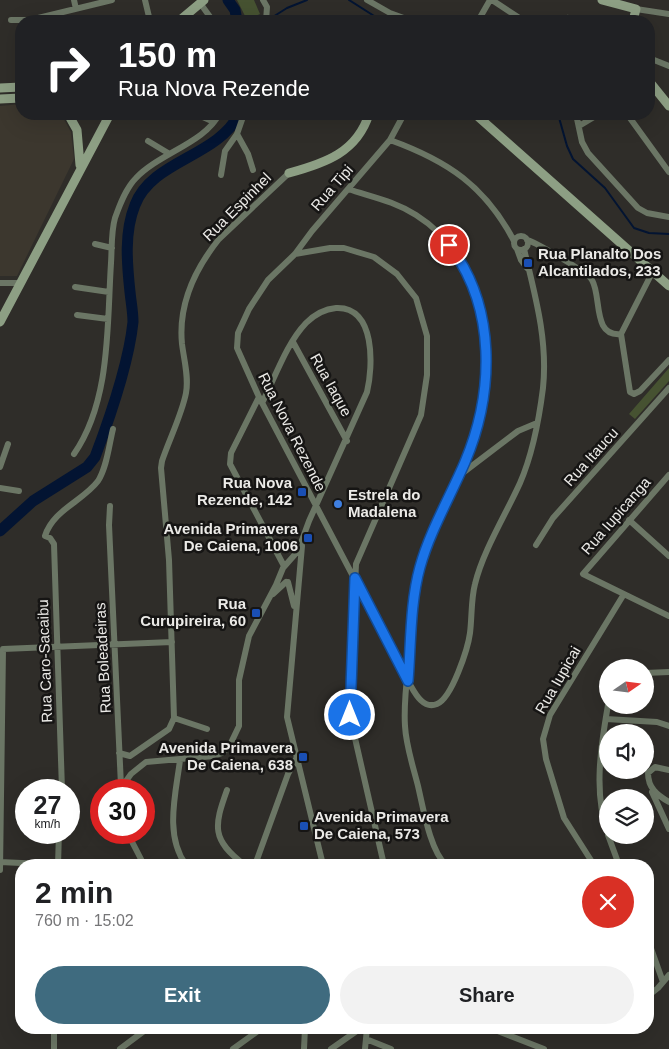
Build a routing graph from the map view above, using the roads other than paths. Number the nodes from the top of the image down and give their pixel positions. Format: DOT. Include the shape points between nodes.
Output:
graph roads {
  1 [pos="74,0"];
  2 [pos="112,0"];
  3 [pos="145,0"];
  4 [pos="263,0"];
  5 [pos="367,0"];
  6 [pos="491,0"];
  7 [pos="602,0"];
  8 [pos="202,1"];
  9 [pos="76,9"];
  10 [pos="636,9"];
  11 [pos="669,14"];
  12 [pos="52,15"];
  13 [pos="149,15"];
  14 [pos="186,15"];
  15 [pos="210,15"];
  16 [pos="266,15"];
  17 [pos="393,15"];
  18 [pos="482,15"];
  19 [pos="515,15"];
  20 [pos="634,15"];
  21 [pos="11,20"];
  22 [pos="15,20"];
  23 [pos="655,60"];
  24 [pos="669,66"];
  25 [pos="15,87"];
  26 [pos="0,88"];
  27 [pos="655,88"];
  28 [pos="15,99"];
  29 [pos="0,100"];
  30 [pos="669,106"];
  31 [pos="71,120"];
  32 [pos="106,120"];
  33 [pos="210,120"];
  34 [pos="242,120"];
  35 [pos="367,120"];
  36 [pos="401,120"];
  37 [pos="482,120"];
  38 [pos="578,120"];
  39 [pos="590,120"];
  40 [pos="631,120"];
  41 [pos="214,122"];
  42 [pos="579,126"];
  43 [pos="76,130"];
  44 [pos="237,134"];
  45 [pos="96,138"];
  46 [pos="148,140"];
  47 [pos="390,140"];
  48 [pos="168,153"];
  49 [pos="80,168"];
  50 [pos="253,170"];
  51 [pos="669,172"];
  52 [pos="289,173"];
  53 [pos="221,175"];
  54 [pos="348,189"];
  55 [pos="669,217"];
  56 [pos="508,227"];
  57 [pos="524,238"];
  58 [pos="514,241"];
  59 [pos="95,244"];
  60 [pos="539,247"];
  61 [pos="112,248"];
  62 [pos="525,248"];
  63 [pos="516,249"];
  64 [pos="295,254"];
  65 [pos="528,268"];
  66 [pos="653,272"];
  67 [pos="0,283"];
  68 [pos="21,283"];
  69 [pos="669,286"];
  70 [pos="74,287"];
  71 [pos="109,289"];
  72 [pos="3,313"];
  73 [pos="77,315"];
  74 [pos="108,319"];
  75 [pos="0,322"];
  76 [pos="621,334"];
  77 [pos="293,342"];
  78 [pos="669,360"];
  79 [pos="669,388"];
  80 [pos="260,400"];
  81 [pos="537,424"];
  82 [pos="113,429"];
  83 [pos="347,441"];
  84 [pos="8,444"];
  85 [pos="74,454"];
  86 [pos="0,466"];
  87 [pos="458,477"];
  88 [pos="668,478"];
  89 [pos="0,488"];
  90 [pos="19,491"];
  91 [pos="316,505"];
  92 [pos="110,506"];
  93 [pos="629,520"];
  94 [pos="302,542"];
  95 [pos="536,545"];
  96 [pos="669,556"];
  97 [pos="286,565"];
  98 [pos="281,573"];
  99 [pos="300,573"];
  100 [pos="355,578"];
  101 [pos="287,582"];
  102 [pos="624,594"];
  103 [pos="270,596"];
  104 [pos="295,612"];
  105 [pos="669,616"];
  106 [pos="172,642"];
  107 [pos="115,645"];
  108 [pos="57,648"];
  109 [pos="669,672"];
  110 [pos="654,673"];
  111 [pos="408,681"];
  112 [pos="607,714"];
  113 [pos="174,718"];
  114 [pos="606,720"];
  115 [pos="669,726"];
  116 [pos="207,729"];
  117 [pos="119,753"];
  118 [pos="130,756"];
  119 [pos="296,759"];
  120 [pos="180,760"];
  121 [pos="146,762"];
  122 [pos="669,770"];
  123 [pos="62,779"];
  124 [pos="120,779"];
  125 [pos="127,779"];
  126 [pos="600,789"];
  127 [pos="651,789"];
  128 [pos="227,790"];
  129 [pos="654,792"];
  130 [pos="654,797"];
  131 [pos="669,802"];
  132 [pos="669,809"];
  133 [pos="664,818"];
  134 [pos="669,829"];
  135 [pos="59,844"];
  136 [pos="133,844"];
  137 [pos="612,844"];
  138 [pos="60,859"];
  139 [pos="141,859"];
  140 [pos="183,859"];
  141 [pos="238,859"];
  142 [pos="257,859"];
  143 [pos="321,859"];
  144 [pos="383,859"];
  145 [pos="441,859"];
  146 [pos="590,859"];
  147 [pos="618,859"];
  148 [pos="0,862"];
  149 [pos="15,862"];
  150 [pos="0,870"];
  151 [pos="654,957"];
  152 [pos="669,975"];
  153 [pos="663,982"];
  154 [pos="655,991"];
  155 [pos="54,1034"];
  156 [pos="140,1034"];
  157 [pos="254,1034"];
  158 [pos="305,1034"];
  159 [pos="352,1034"];
  160 [pos="366,1034"];
  161 [pos="505,1034"];
  162 [pos="366,1039"];
  163 [pos="54,1049"];
  164 [pos="120,1049"];
  165 [pos="234,1049"];
  166 [pos="304,1049"];
  167 [pos="330,1049"];
  168 [pos="365,1049"];
  169 [pos="391,1049"];
  170 [pos="544,1049"];
  1 -- 9 [label="street"];
  2 -- 9 [label="street"];
  3 -- 13 [label="street"];
  4 -- 16 [label="street"];
  5 -- 17 [label="street"];
  6 -- 18 [label="street"];
  6 -- 19 [label="street"];
  7 -- 10 [label="street"];
  8 -- 14 [label="street"];
  8 -- 15 [label="street"];
  9 -- 12 [label="street"];
  10 -- 11 [label="street"];
  10 -- 20 [label="street"];
  21 -- 22 [label="street"];
  23 -- 24 [label="street"];
  25 -- 26 [label="street"];
  27 -- 30 [label="street"];
  28 -- 29 [label="street"];
  31 -- 43 [label="street"];
  32 -- 45 [label="street"];
  33 -- 41 [label="street"];
  34 -- 44 [label="street"];
  35 -- 52 [label="street" via="360,136 340,154"];
  36 -- 47 [label="street, Rua Tipi"];
  37 -- 66 [label="street"];
  38 -- 42 [label="street"];
  39 -- 42 [label="street"];
  40 -- 51 [label="street"];
  41 -- 48 [label="street"];
  42 -- 55 [label="street" via="588,154 638,208"];
  43 -- 45 [label="street" via="85,137"];
  43 -- 49 [label="street"];
  44 -- 50 [label="street"];
  44 -- 53 [label="street" via="225,151"];
  45 -- 49 [label="street"];
  46 -- 48 [label="street"];
  47 -- 54 [label="street, Rua Tipi"];
  47 -- 56 [label="street" via="452,168 480,192"];
  48 -- 61 [label="street" via="129,186 114,220"];
  49 -- 68 [label="street"];
  52 -- 106 [label="street, Rua Espinhel" via="219,239 186,296 181,318 186,394 162,461"];
  54 -- 64 [label="street, Rua Tipi"];
  54 -- 87 [label="street" via="395,203 430,225 456,254 474,289 483,328 485,387 477,428"];
  56 -- 57 [label="street"];
  56 -- 58 [label="street"];
  57 -- 58 [label="street" via="517,237"];
  57 -- 60 [label="street"];
  57 -- 62 [label="street"];
  58 -- 63 [label="street"];
  59 -- 61 [label="street"];
  60 -- 62 [label="street"];
  60 -- 76 [label="street" via="586,272 595,287 604,329"];
  61 -- 71 [label="street"];
  62 -- 63 [label="street"];
  62 -- 65 [label="street"];
  63 -- 65 [label="street"];
  64 -- 80 [label="street, Rua Nova Rezende" via="260,291 236,341"];
  64 -- 100 [label="street" via="344,248 374,258 398,274 407,285 416,298 426,330 428,374 421,415 358,557"];
  65 -- 81 [label="street" via="543,332 543,385"];
  66 -- 69 [label="street"];
  66 -- 76 [label="street"];
  67 -- 68 [label="street"];
  68 -- 72 [label="street"];
  70 -- 71 [label="street"];
  71 -- 74 [label="street"];
  72 -- 75 [label="street"];
  73 -- 74 [label="street"];
  74 -- 85 [label="street" via="107,350 99,392 83,439"];
  76 -- 78 [label="street" via="628,388 632,394 640,391"];
  77 -- 80 [label="street"];
  77 -- 83 [label="street, Rua Iaque"];
  77 -- 83 [label="street" via="307,322 330,309 352,311 364,324 370,351 370,381"];
  79 -- 95 [label="street, Rua Itaucu" via="553,518"];
  80 -- 91 [label="street, Rua Nova Rezende"];
  80 -- 97 [label="street" via="231,453 230,464"];
  81 -- 87 [label="street" via="518,431"];
  81 -- 111 [label="street, Rua Nova Rezende" via="520,482 476,580 470,635 445,698 428,705"];
  82 -- 108 [label="street, Rua Caro-Sacaibu" via="100,477 51,524 45,536 54,544"];
  83 -- 91 [label="street"];
  84 -- 86 [label="street"];
  87 -- 111 [label="street" via="419,569"];
  88 -- 93 [label="street, Rua Iupicanga"];
  89 -- 90 [label="street"];
  91 -- 94 [label="street"];
  91 -- 100 [label="street, Rua Nova Rezende"];
  92 -- 107 [label="street, Rua Boleadeiras"];
  93 -- 96 [label="street"];
  93 -- 102 [label="street, Rua Iupicanga" via="582,574"];
  94 -- 97 [label="street"];
  94 -- 99 [label="street"];
  97 -- 98 [label="street"];
  97 -- 99 [label="street" via="294,564"];
  98 -- 101 [label="street"];
  98 -- 103 [label="street"];
  99 -- 101 [label="street" via="295,582"];
  99 -- 104 [label="street"];
  100 -- 111 [label="street, Rua Nova Rezende"];
  100 -- 144 [label="street" via="349,712"];
  101 -- 103 [label="street"];
  101 -- 104 [label="street"];
  102 -- 105 [label="street"];
  102 -- 146 [label="street, Rua Iupicai" via="550,715 543,739 564,818"];
  103 -- 120 [label="street" via="248,636 243,653 238,680 239,726 232,744 222,754"];
  104 -- 119 [label="street" via="287,717"];
  106 -- 107 [label="street"];
  106 -- 113 [label="street"];
  107 -- 108 [label="street"];
  107 -- 117 [label="street, Rua Boleadeiras"];
  108 -- 123 [label="street, Rua Caro-Sacaibu"];
  108 -- 148 [label="street" via="3,649"];
  109 -- 110 [label="street"];
  111 -- 145 [label="street" via="405,705 407,741 433,843"];
  112 -- 114 [label="street"];
  113 -- 116 [label="street"];
  113 -- 118 [label="street" via="169,729"];
  114 -- 115 [label="street" via="657,722"];
  114 -- 126 [label="street"];
  117 -- 118 [label="street"];
  117 -- 124 [label="street, Rua Boleadeiras"];
  118 -- 121 [label="street"];
  119 -- 142 [label="street"];
  119 -- 143 [label="street"];
  120 -- 121 [label="street"];
  120 -- 140 [label="street" via="173,826"];
  121 -- 125 [label="street"];
  122 -- 127 [label="street" via="660,766 650,769 648,778"];
  128 -- 141 [label="street" via="217,833"];
  129 -- 131 [label="street"];
  130 -- 133 [label="street"];
  132 -- 133 [label="street"];
  133 -- 134 [label="street"];
  135 -- 138 [label="street"];
  136 -- 139 [label="street"];
  137 -- 147 [label="street"];
  148 -- 149 [label="street"];
  148 -- 150 [label="street"];
  151 -- 153 [label="street"];
  152 -- 153 [label="street"];
  153 -- 154 [label="street"];
  155 -- 163 [label="street"];
  156 -- 164 [label="street"];
  157 -- 165 [label="street"];
  158 -- 166 [label="street"];
  159 -- 167 [label="street"];
  160 -- 162 [label="street"];
  161 -- 170 [label="street"];
  162 -- 168 [label="street"];
  162 -- 169 [label="street"];
}
